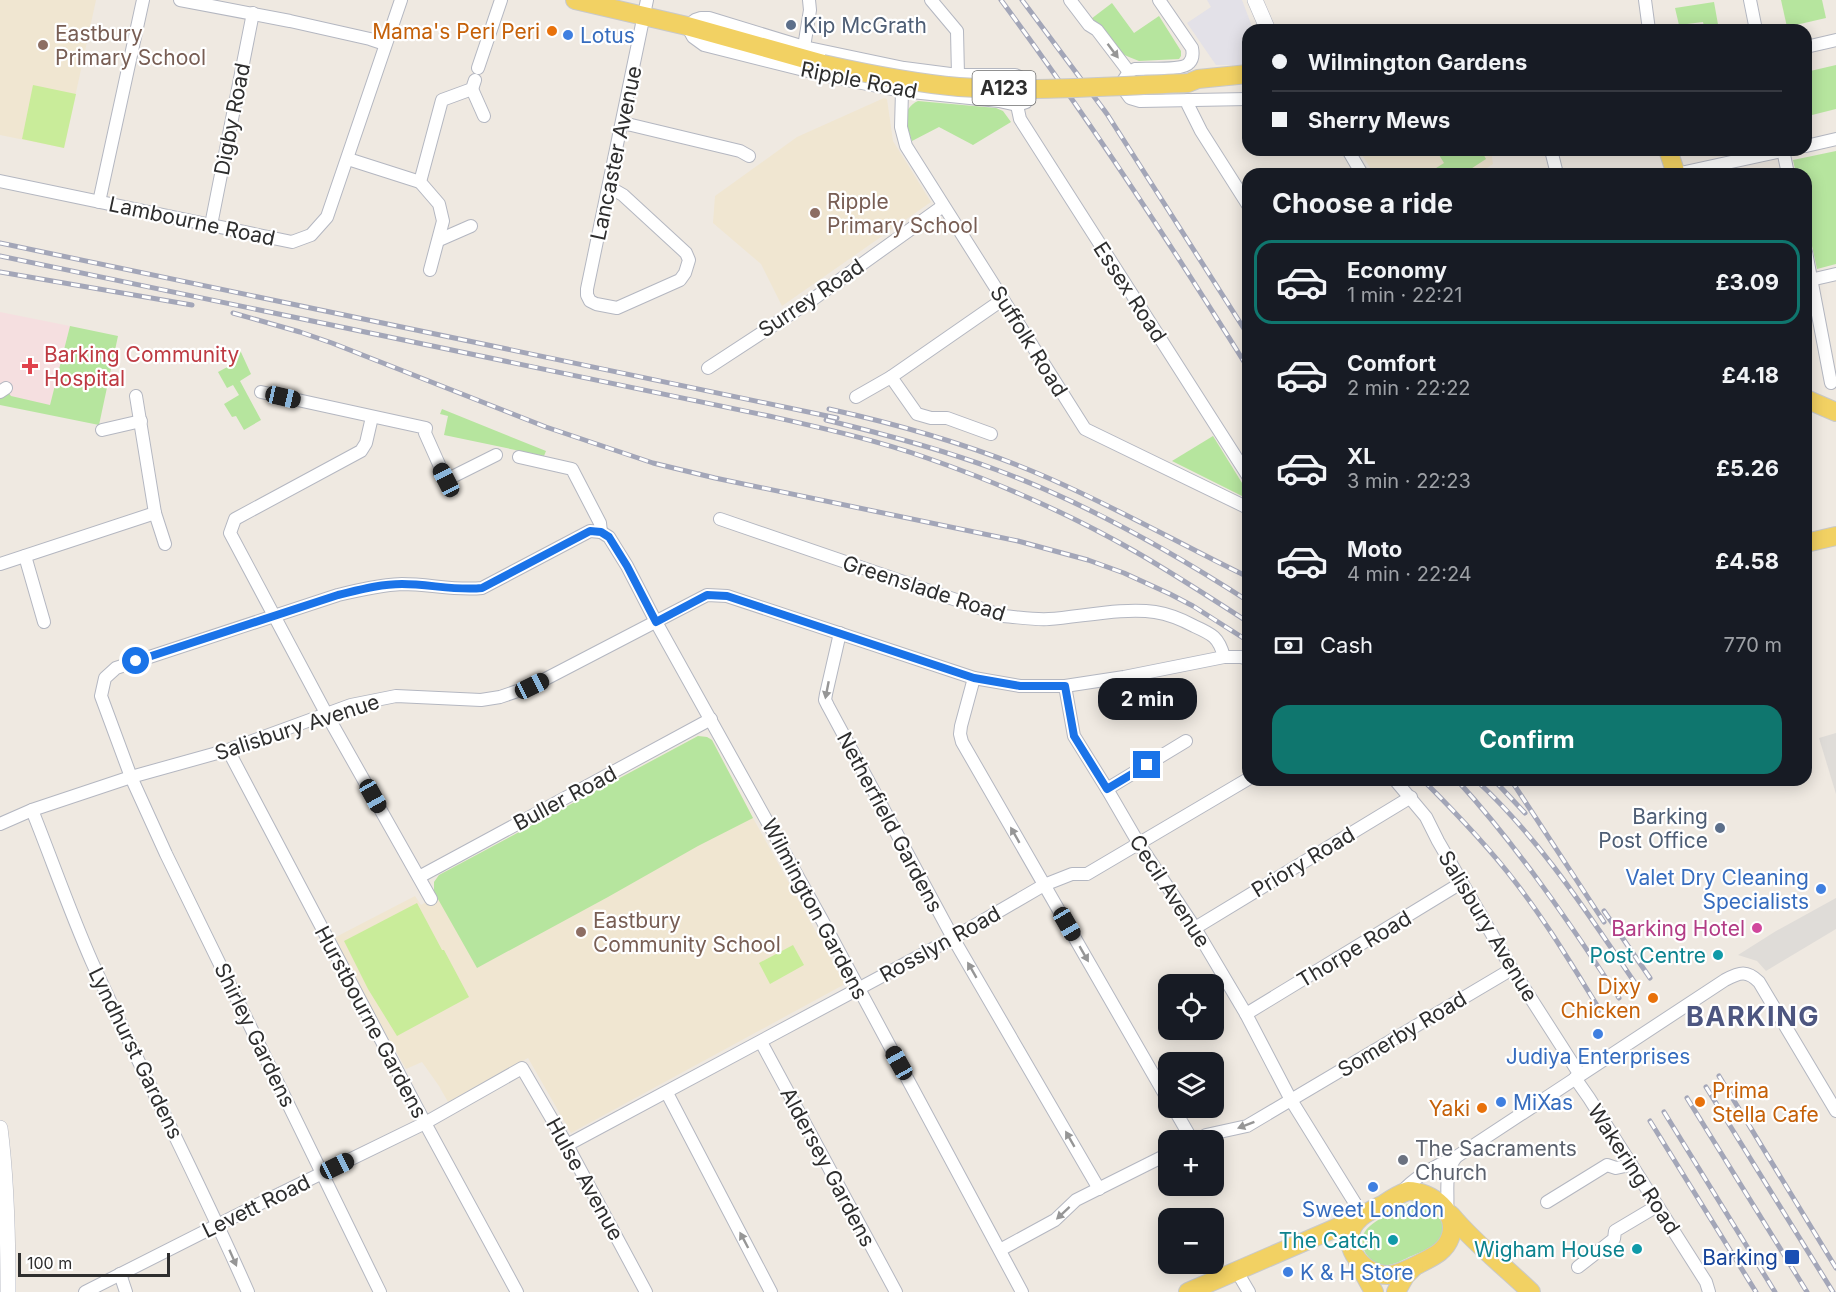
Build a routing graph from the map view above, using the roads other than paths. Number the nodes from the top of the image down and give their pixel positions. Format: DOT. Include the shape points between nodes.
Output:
graph roads {
  1 [pos="143,0"];
  2 [pos="180,0"];
  3 [pos="401,0"];
  4 [pos="501,0"];
  5 [pos="575,0"];
  6 [pos="809,0"];
  7 [pos="931,0"];
  8 [pos="1070,0"];
  9 [pos="1159,0"];
  10 [pos="1256,0"];
  11 [pos="1645,0"];
  12 [pos="1750,0"];
  13 [pos="646,9"];
  14 [pos="253,13"];
  15 [pos="1266,24"];
  16 [pos="1648,24"];
  17 [pos="1755,24"];
  18 [pos="687,26"];
  19 [pos="1836,40"];
  20 [pos="385,44"];
  21 [pos="1812,46"];
  22 [pos="804,47"];
  23 [pos="1129,72"];
  24 [pos="958,75"];
  25 [pos="1242,75"];
  26 [pos="475,79"];
  27 [pos="1242,84"];
  28 [pos="902,91"];
  29 [pos="1188,92"];
  30 [pos="1242,98"];
  31 [pos="1017,105"];
  32 [pos="484,116"];
  33 [pos="623,123"];
  34 [pos="1836,139"];
  35 [pos="1812,145"];
  36 [pos="749,156"];
  37 [pos="1757,156"];
  38 [pos="348,159"];
  39 [pos="1703,168"];
  40 [pos="0,181"];
  41 [pos="420,182"];
  42 [pos="609,187"];
  43 [pos="1242,196"];
  44 [pos="99,202"];
  45 [pos="943,206"];
  46 [pos="211,225"];
  47 [pos="471,226"];
  48 [pos="439,240"];
  49 [pos="430,270"];
  50 [pos="1836,274"];
  51 [pos="1812,279"];
  52 [pos="1812,294"];
  53 [pos="1002,300"];
  54 [pos="708,368"];
  55 [pos="891,377"];
  56 [pos="1831,383"];
  57 [pos="261,392"];
  58 [pos="136,396"];
  59 [pos="856,397"];
  60 [pos="1812,402"];
  61 [pos="1812,407"];
  62 [pos="1832,410"];
  63 [pos="372,417"];
  64 [pos="141,421"];
  65 [pos="102,430"];
  66 [pos="991,434"];
  67 [pos="496,455"];
  68 [pos="519,457"];
  69 [pos="1242,467"];
  70 [pos="1242,505"];
  71 [pos="155,513"];
  72 [pos="720,519"];
  73 [pos="601,532"];
  74 [pos="1836,536"];
  75 [pos="1812,542"];
  76 [pos="165,544"];
  77 [pos="25,556"];
  78 [pos="0,564"];
  79 [pos="273,616"];
  80 [pos="44,622"];
  81 [pos="656,622"];
  82 [pos="840,633"];
  83 [pos="1224,657"];
  84 [pos="1242,657"];
  85 [pos="974,678"];
  86 [pos="1065,686"];
  87 [pos="327,715"];
  88 [pos="711,719"];
  89 [pos="1186,741"];
  90 [pos="228,750"];
  91 [pos="131,777"];
  92 [pos="1242,783"];
  93 [pos="1401,786"];
  94 [pos="1107,789"];
  95 [pos="1411,797"];
  96 [pos="32,810"];
  97 [pos="0,824"];
  98 [pos="1139,844"];
  99 [pos="419,877"];
  100 [pos="1461,883"];
  101 [pos="1044,885"];
  102 [pos="430,899"];
  103 [pos="1195,928"];
  104 [pos="953,938"];
  105 [pos="1512,969"];
  106 [pos="858,988"];
  107 [pos="1246,1014"];
  108 [pos="761,1042"];
  109 [pos="522,1068"];
  110 [pos="1577,1077"];
  111 [pos="1158,1083"];
  112 [pos="667,1093"];
  113 [pos="1291,1100"];
  114 [pos="1836,1111"];
  115 [pos="425,1123"];
  116 [pos="0,1128"];
  117 [pos="1224,1131"];
  118 [pos="567,1145"];
  119 [pos="1456,1157"];
  120 [pos="1158,1160"];
  121 [pos="1630,1165"];
  122 [pos="322,1173"];
  123 [pos="1099,1189"];
  124 [pos="1401,1194"];
  125 [pos="1547,1202"];
  126 [pos="1657,1206"];
  127 [pos="1448,1212"];
  128 [pos="1361,1217"];
  129 [pos="218,1224"];
  130 [pos="1312,1237"];
  131 [pos="1000,1250"];
  132 [pos="1488,1252"];
  133 [pos="1354,1256"];
  134 [pos="1425,1261"];
  135 [pos="1578,1267"];
  136 [pos="1236,1270"];
  137 [pos="120,1274"];
  138 [pos="8,1292"];
  139 [pos="84,1292"];
  140 [pos="126,1292"];
  141 [pos="248,1292"];
  142 [pos="380,1292"];
  143 [pos="517,1292"];
  144 [pos="646,1292"];
  145 [pos="771,1292"];
  146 [pos="896,1292"];
  147 [pos="1022,1292"];
  148 [pos="1188,1292"];
  149 [pos="1249,1292"];
  150 [pos="1374,1292"];
  151 [pos="1396,1292"];
  152 [pos="1531,1292"];
  153 [pos="1709,1292"];
  1 -- 44 [label="street"];
  2 -- 14 [label="street"];
  3 -- 20 [label="street, Lambourne Road"];
  4 -- 26 [label="street"];
  5 -- 13 [label="main road, Ripple Road / A123"];
  6 -- 22 [label="street"];
  7 -- 24 [label="street" via="957,31"];
  8 -- 23 [label="street, one-way"];
  9 -- 23 [label="street" via="1192,48 1190,63 1180,68"];
  10 -- 15 [label="street"];
  11 -- 16 [label="street"];
  12 -- 17 [label="street"];
  13 -- 18 [label="main road, Ripple Road / A123"];
  13 -- 33 [label="street, Lancaster Avenue"];
  14 -- 20 [label="street"];
  14 -- 46 [label="street, Digby Road"];
  18 -- 22 [label="street, Ripple Road" via="694,20 710,18"];
  18 -- 28 [label="street, Ripple Road" via="704,45"];
  18 -- 29 [label="main road, Ripple Road / A123, bridge" via="882,77 961,87"];
  19 -- 21 [label="street"];
  20 -- 38 [label="street, Lambourne Road"];
  22 -- 24 [label="street, Ripple Road"];
  23 -- 29 [label="street, Ripple Road" via="1122,87 1130,98 1140,101"];
  24 -- 31 [label="street, Ripple Road" via="1018,75 1031,93 1026,102"];
  25 -- 29 [label="main road, Ripple Road / A123" via="1198,79"];
  26 -- 32 [label="street"];
  26 -- 41 [label="street" via="442,100"];
  27 -- 29 [label="main road, Ripple Road / A123" via="1200,86"];
  28 -- 31 [label="street, Ripple Road"];
  28 -- 45 [label="street, Suffolk Road" via="901,127 906,146"];
  29 -- 30 [label="street, Ripple Road"];
  29 -- 43 [label="street" via="1188,105 1201,131"];
  31 -- 69 [label="street, Essex Road" via="1020,119"];
  33 -- 36 [label="street"];
  33 -- 42 [label="street, Lancaster Avenue"];
  34 -- 35 [label="street"];
  37 -- 39 [label="street"];
  38 -- 41 [label="street"];
  38 -- 46 [label="street, Lambourne Road" via="327,217 311,235 292,242"];
  40 -- 44 [label="street, Lambourne Road"];
  41 -- 48 [label="street" via="439,204 443,221"];
  42 -- 42 [label="street, Lancaster Avenue" via="586,295 596,304 617,308 680,280 689,260 623,195"];
  44 -- 46 [label="street, Lambourne Road"];
  45 -- 53 [label="street, Suffolk Road"];
  45 -- 54 [label="street, Surrey Road"];
  47 -- 48 [label="street"];
  48 -- 49 [label="street"];
  50 -- 51 [label="street"];
  52 -- 56 [label="street"];
  53 -- 55 [label="street"];
  53 -- 70 [label="street, Suffolk Road" via="1085,429"];
  55 -- 59 [label="street"];
  55 -- 66 [label="street" via="917,414 948,418"];
  57 -- 63 [label="street"];
  58 -- 64 [label="street"];
  60 -- 62 [label="main road"];
  61 -- 62 [label="main road"];
  63 -- 67 [label="street" via="426,428 446,480"];
  63 -- 79 [label="street" via="361,451 235,519 232,525 232,539"];
  64 -- 65 [label="street"];
  64 -- 71 [label="street"];
  68 -- 73 [label="street, Wilmington Gardens" via="572,469"];
  71 -- 76 [label="street"];
  71 -- 77 [label="street"];
  72 -- 83 [label="street, Greenslade Road" via="1003,616 1046,620 1116,613 1166,614 1212,636"];
  73 -- 79 [label="street" via="590,531 482,588 401,584 370,587"];
  73 -- 81 [label="street, Wilmington Gardens" via="609,537 627,566"];
  74 -- 75 [label="main road"];
  77 -- 78 [label="street"];
  77 -- 80 [label="street"];
  79 -- 87 [label="street"];
  79 -- 91 [label="street" via="116,668 105,678 101,696"];
  81 -- 82 [label="street, Salisbury Avenue" via="707,595 727,596"];
  81 -- 87 [label="street, Salisbury Avenue" via="580,663 500,697 481,700 396,696 351,705"];
  81 -- 88 [label="street, Wilmington Gardens"];
  82 -- 85 [label="street, Salisbury Avenue"];
  82 -- 104 [label="street, Netherfield Gardens, one-way" via="825,700"];
  83 -- 84 [label="street, Salisbury Avenue"];
  83 -- 86 [label="street, Salisbury Avenue"];
  85 -- 86 [label="street, Salisbury Avenue" via="1020,686"];
  101 -- 85 [label="street, one-way" via="962,742 960,734"];
  86 -- 94 [label="street, Cecil Avenue" via="1074,736"];
  87 -- 90 [label="street, Salisbury Avenue"];
  87 -- 99 [label="street"];
  88 -- 99 [label="street, Buller Road"];
  88 -- 106 [label="street, Wilmington Gardens"];
  89 -- 94 [label="street"];
  90 -- 91 [label="street, Salisbury Avenue"];
  90 -- 115 [label="street, Hurstbourne Gardens"];
  91 -- 96 [label="street, Salisbury Avenue"];
  91 -- 122 [label="street, Shirley Gardens"];
  92 -- 98 [label="street, Rosslyn Road"];
  93 -- 95 [label="street, Salisbury Avenue"];
  94 -- 98 [label="street, Cecil Avenue"];
  95 -- 100 [label="street, Salisbury Avenue"];
  95 -- 103 [label="street, Priory Road"];
  96 -- 97 [label="street, Salisbury Avenue"];
  96 -- 129 [label="street, Lyndhurst Gardens" via="92,961"];
  98 -- 101 [label="street, Rosslyn Road" via="1087,874 1072,874"];
  98 -- 103 [label="street, Cecil Avenue"];
  99 -- 102 [label="street"];
  100 -- 105 [label="street, Salisbury Avenue"];
  100 -- 107 [label="street, Thorpe Road"];
  101 -- 104 [label="street, Rosslyn Road"];
  101 -- 111 [label="street, one-way"];
  103 -- 107 [label="street, Cecil Avenue"];
  104 -- 106 [label="street, Rosslyn Road"];
  123 -- 104 [label="street, Netherfield Gardens, one-way"];
  105 -- 110 [label="street, Salisbury Avenue"];
  105 -- 113 [label="street, Somerby Road"];
  106 -- 108 [label="street, Rosslyn Road"];
  106 -- 131 [label="street, Wilmington Gardens"];
  107 -- 113 [label="street, Cecil Avenue"];
  108 -- 112 [label="street, Rosslyn Road"];
  108 -- 146 [label="street, Aldersey Gardens"];
  109 -- 115 [label="street, Levett Road"];
  109 -- 118 [label="street, Hulse Avenue"];
  110 -- 114 [label="street" via="1743,972 1759,982"];
  110 -- 119 [label="street"];
  110 -- 121 [label="street, Wakering Road"];
  112 -- 118 [label="street, Rosslyn Road"];
  145 -- 112 [label="street, one-way"];
  113 -- 117 [label="street, Somerby Road, one-way" via="1247,1126"];
  113 -- 128 [label="street, Cecil Avenue"];
  115 -- 122 [label="street, Levett Road"];
  115 -- 143 [label="street, Hurstbourne Gardens"];
  116 -- 138 [label="street"];
  118 -- 144 [label="street, Hulse Avenue"];
  119 -- 124 [label="street" via="1408,1184"];
  119 -- 127 [label="street" via="1447,1177"];
  120 -- 123 [label="street"];
  121 -- 125 [label="street" via="1606,1165"];
  121 -- 126 [label="street, Wakering Road"];
  122 -- 129 [label="street, Levett Road"];
  122 -- 142 [label="street, Shirley Gardens"];
  123 -- 131 [label="street, one-way"];
  124 -- 127 [label="main road" via="1422,1194"];
  124 -- 128 [label="main road"];
  126 -- 135 [label="street" via="1615,1231 1614,1239"];
  126 -- 153 [label="street, Wakering Road"];
  127 -- 132 [label="main road"];
  127 -- 134 [label="main road" via="1451,1236 1443,1250"];
  128 -- 130 [label="main road"];
  128 -- 133 [label="main road" via="1351,1238"];
  129 -- 137 [label="street, Levett Road"];
  129 -- 141 [label="street, Lyndhurst Gardens, one-way"];
  130 -- 133 [label="main road" via="1328,1237"];
  130 -- 136 [label="main road"];
  131 -- 147 [label="street, Wilmington Gardens"];
  132 -- 134 [label="main road" via="1465,1248 1446,1251"];
  132 -- 152 [label="main road"];
  133 -- 134 [label="main road" via="1364,1267 1385,1275 1400,1273"];
  133 -- 150 [label="main road"];
  134 -- 151 [label="main road" via="1405,1276"];
  136 -- 148 [label="main road"];
  136 -- 149 [label="street"];
  137 -- 139 [label="street, Levett Road"];
  137 -- 140 [label="street"];
}
